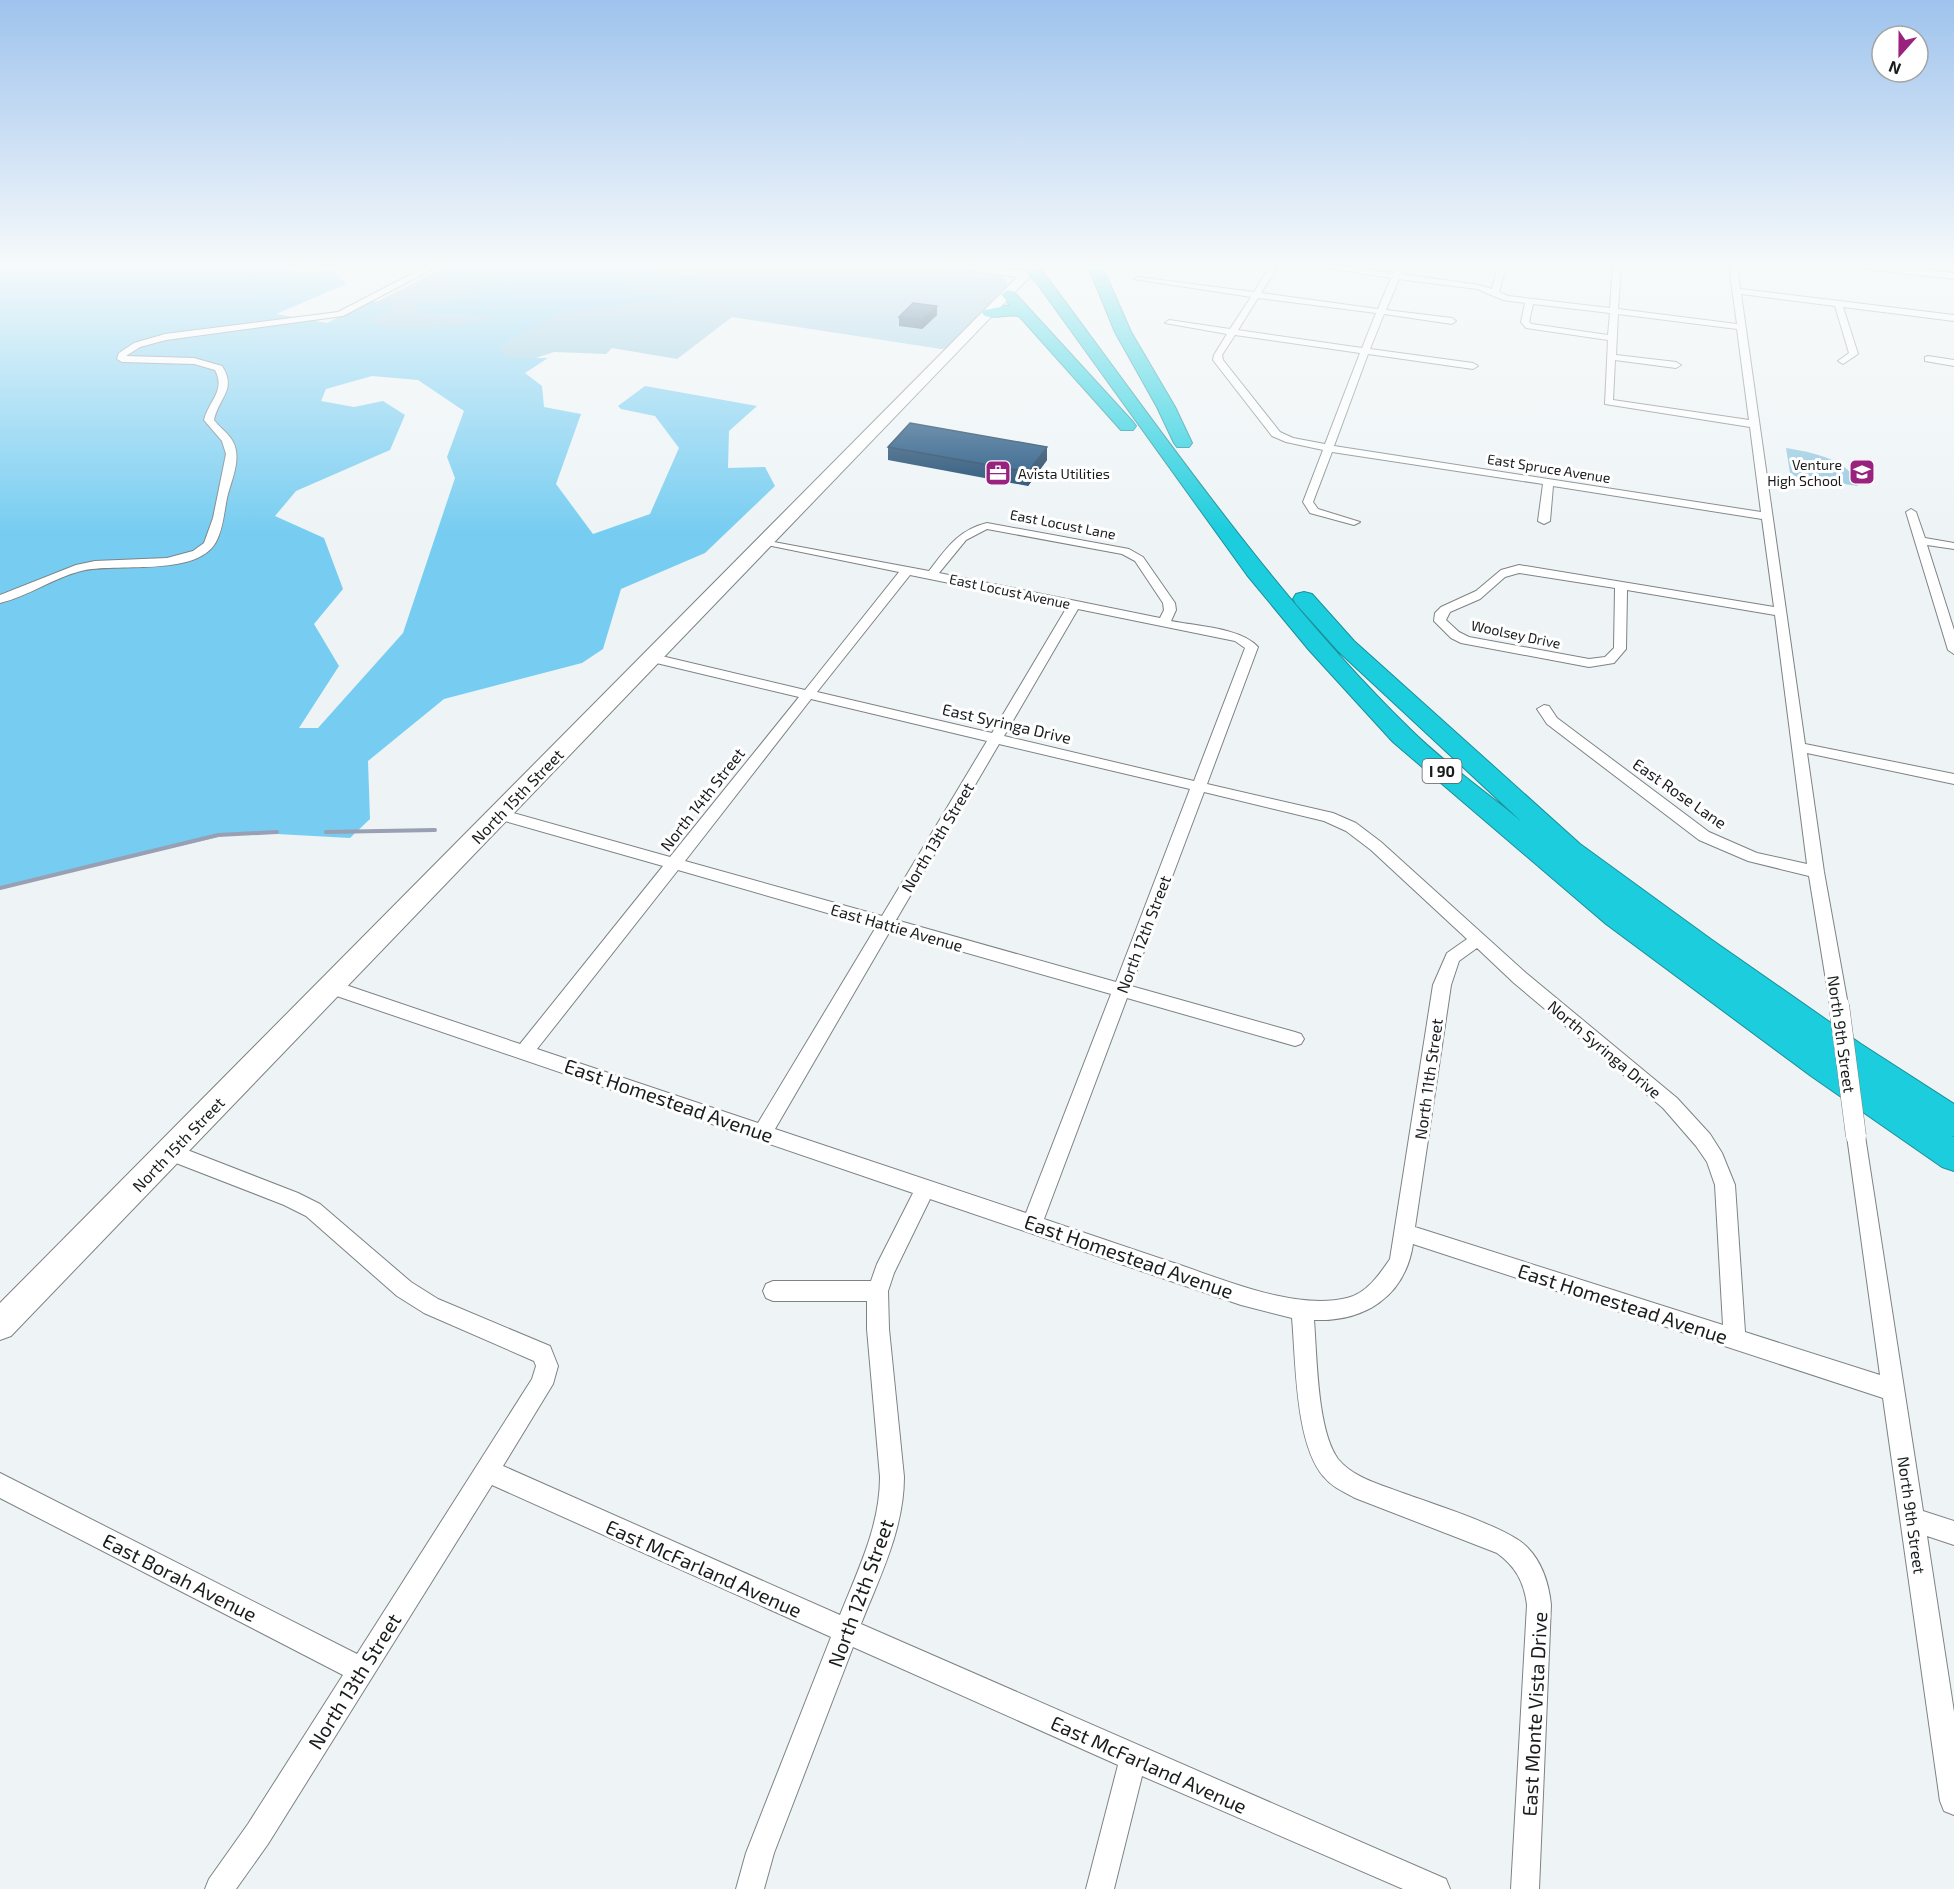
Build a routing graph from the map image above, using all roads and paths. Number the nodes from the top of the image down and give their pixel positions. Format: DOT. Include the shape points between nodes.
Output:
graph roads {
  1 [pos="123,354"];
  2 [pos="950,354"];
  3 [pos="1061,354"];
  4 [pos="1097,354"];
  5 [pos="1108,354"];
  6 [pos="1136,354"];
  7 [pos="1219,354"];
  8 [pos="1364,354"];
  9 [pos="1388,354"];
  10 [pos="1743,354"];
  11 [pos="1854,354"];
  12 [pos="1611,357"];
  13 [pos="1928,359"];
  14 [pos="1843,361"];
  15 [pos="1954,363"];
  16 [pos="1676,365"];
  17 [pos="1473,366"];
  18 [pos="1753,424"];
  19 [pos="1183,443"];
  20 [pos="1329,448"];
  21 [pos="1548,483"];
  22 [pos="1911,512"];
  23 [pos="1766,516"];
  24 [pos="1544,521"];
  25 [pos="1354,522"];
  26 [pos="1920,541"];
  27 [pos="767,542"];
  28 [pos="1954,546"];
  29 [pos="907,570"];
  30 [pos="1255,570"];
  31 [pos="932,575"];
  32 [pos="1621,586"];
  33 [pos="0,599"];
  34 [pos="1075,604"];
  35 [pos="1780,612"];
  36 [pos="1164,623"];
  37 [pos="1250,645"];
  38 [pos="1954,650"];
  39 [pos="653,658"];
  40 [pos="808,694"];
  41 [pos="1544,709"];
  42 [pos="995,739"];
  43 [pos="1799,747"];
  44 [pos="1954,779"];
  45 [pos="1200,787"];
  46 [pos="499,814"];
  47 [pos="1351,827"];
  48 [pos="674,864"];
  49 [pos="1816,872"];
  50 [pos="886,924"];
  51 [pos="1478,941"];
  52 [pos="331,987"];
  53 [pos="1121,991"];
  54 [pos="1295,1039"];
  55 [pos="525,1051"];
  56 [pos="1954,1122"];
  57 [pos="764,1132"];
  58 [pos="170,1152"];
  59 [pos="1954,1156"];
  60 [pos="926,1187"];
  61 [pos="1032,1223"];
  62 [pos="1406,1233"];
  63 [pos="772,1291"];
  64 [pos="878,1291"];
  65 [pos="1302,1310"];
  66 [pos="0,1325"];
  67 [pos="1735,1339"];
  68 [pos="1893,1390"];
  69 [pos="487,1471"];
  70 [pos="0,1485"];
  71 [pos="1912,1519"];
  72 [pos="1954,1533"];
  73 [pos="847,1632"];
  74 [pos="360,1670"];
  75 [pos="1133,1758"];
  76 [pos="1954,1801"];
  77 [pos="219,1889"];
  78 [pos="750,1889"];
  79 [pos="1100,1889"];
  80 [pos="1436,1889"];
  81 [pos="1525,1889"];
  1 -- 33 [label="street" via="122,359 209,364 219,368 224,378 224,389 209,420 227,441 233,457 210,543 198,554 178,560 82,567"];
  2 -- 27 [label="main road, North 15th Street"];
  3 -- 30 [label="highway, I 90"];
  4 -- 30 [label="highway, I 90"];
  5 -- 19 [label="highway, I 90"];
  6 -- 19 [label="highway"];
  7 -- 20 [label="street" via="1218,360 1276,434"];
  8 -- 20 [label="street"];
  9 -- 17 [label="street"];
  10 -- 18 [label="street, North 9th Street"];
  11 -- 14 [label="street"];
  12 -- 16 [label="street"];
  12 -- 18 [label="street" via="1608,402"];
  13 -- 15 [label="street"];
  18 -- 23 [label="street, North 9th Street"];
  19 -- 56 [label="highway, I 90" via="1271,558 1346,646 1570,851 1850,1053"];
  20 -- 21 [label="street, East Spruce Avenue"];
  20 -- 25 [label="street" via="1308,502 1314,511"];
  21 -- 23 [label="street, East Spruce Avenue"];
  21 -- 24 [label="street"];
  22 -- 26 [label="street"];
  23 -- 35 [label="street, North 9th Street"];
  26 -- 28 [label="street"];
  26 -- 38 [label="street"];
  27 -- 29 [label="street, East Locust Avenue"];
  27 -- 39 [label="main road, North 15th Street"];
  29 -- 31 [label="street, East Locust Avenue"];
  29 -- 40 [label="street, North 14th Street"];
  30 -- 59 [label="highway, I 90" via="1401,736 1616,916 1823,1067"];
  31 -- 34 [label="street, East Locust Avenue"];
  31 -- 36 [label="street, East Locust Lane" via="963,535 977,528 997,526 1132,554 1144,564 1169,603"];
  32 -- 32 [label="street, Woolsey Drive" via="1533,570 1511,570 1498,575 1481,594 1449,607 1440,618 1444,627 1466,640 1599,663 1615,657 1620,649"];
  32 -- 35 [label="street, Woolsey Drive"];
  34 -- 36 [label="street, East Locust Avenue"];
  34 -- 42 [label="street, North 13th Street"];
  35 -- 43 [label="street, North 9th Street"];
  36 -- 37 [label="street, East Locust Avenue" via="1239,638"];
  37 -- 45 [label="street, North 12th Street" via="1252,649"];
  39 -- 40 [label="street, East Syringa Drive"];
  39 -- 46 [label="main road, North 15th Street"];
  40 -- 42 [label="street, East Syringa Drive"];
  40 -- 48 [label="street, North 14th Street"];
  41 -- 49 [label="street, East Rose Lane" via="1552,721 1704,836 1739,852"];
  42 -- 45 [label="street, East Syringa Drive"];
  42 -- 50 [label="street, North 13th Street"];
  43 -- 44 [label="street"];
  43 -- 49 [label="street, North 9th Street"];
  45 -- 47 [label="street, East Syringa Drive"];
  45 -- 53 [label="street, North 12th Street"];
  46 -- 48 [label="street, East Hattie Avenue"];
  46 -- 52 [label="main road, North 15th Street"];
  47 -- 51 [label="street, North Syringa Drive"];
  48 -- 50 [label="street, East Hattie Avenue"];
  48 -- 55 [label="street, North 14th Street"];
  49 -- 68 [label="street, North 9th Street, bridge" via="1839,1005"];
  50 -- 53 [label="street, East Hattie Avenue"];
  50 -- 57 [label="street, North 13th Street"];
  51 -- 62 [label="street, North 11th Street" via="1452,957 1442,985"];
  51 -- 67 [label="street, North Syringa Drive" via="1670,1103 1709,1149 1723,1178 1728,1203"];
  52 -- 55 [label="street, East Homestead Avenue"];
  52 -- 58 [label="main road, North 15th Street"];
  53 -- 54 [label="street, East Hattie Avenue"];
  53 -- 61 [label="street, North 12th Street"];
  55 -- 57 [label="street, East Homestead Avenue"];
  57 -- 60 [label="street, East Homestead Avenue"];
  58 -- 66 [label="main road, North 15th Street"];
  58 -- 69 [label="street" via="313,1210 404,1289 432,1306 542,1354 547,1366 542,1384"];
  60 -- 61 [label="street, East Homestead Avenue"];
  60 -- 64 [label="street, North 12th Street"];
  61 -- 65 [label="street, East Homestead Avenue" via="1241,1295"];
  62 -- 65 [label="street, East Homestead Avenue" via="1400,1262 1383,1288 1354,1307"];
  62 -- 67 [label="street, East Homestead Avenue"];
  63 -- 64 [label="street"];
  64 -- 73 [label="street, North 12th Street" via="892,1501 887,1526"];
  65 -- 81 [label="street, East Monte Vista Drive" via="1317,1436 1331,1469 1368,1492 1504,1544 1523,1560 1538,1590"];
  67 -- 68 [label="street, East Homestead Avenue"];
  68 -- 71 [label="street, North 9th Street"];
  69 -- 73 [label="street, East McFarland Avenue"];
  69 -- 74 [label="street, North 13th Street"];
  70 -- 74 [label="street, East Borah Avenue"];
  71 -- 72 [label="street"];
  71 -- 76 [label="street, North 9th Street"];
  73 -- 75 [label="street, East McFarland Avenue"];
  73 -- 78 [label="street, North 12th Street" via="760,1853"];
  74 -- 77 [label="street, North 13th Street" via="258,1834"];
  75 -- 79 [label="street"];
  75 -- 80 [label="street, East McFarland Avenue"];
}
